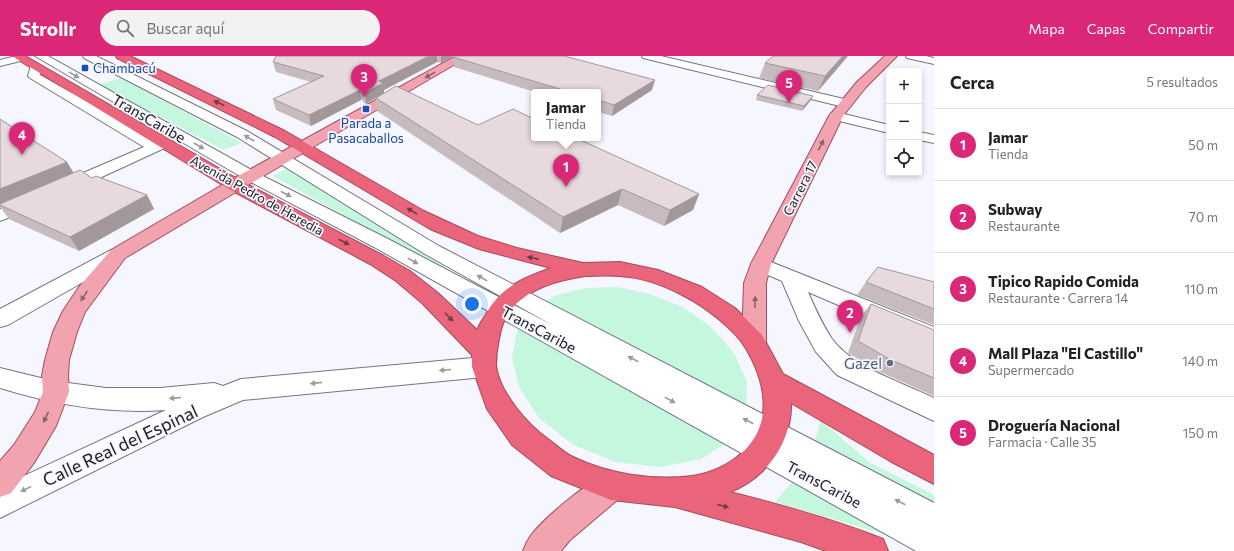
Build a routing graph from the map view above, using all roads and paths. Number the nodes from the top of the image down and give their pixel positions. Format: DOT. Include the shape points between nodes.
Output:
graph roads {
  1 [pos="88,56"];
  2 [pos="121,56"];
  3 [pos="464,56"];
  4 [pos="647,56"];
  5 [pos="892,56"];
  6 [pos="911,56"];
  7 [pos="19,57"];
  8 [pos="38,61"];
  9 [pos="934,61"];
  10 [pos="0,63"];
  11 [pos="840,110"];
  12 [pos="886,128"];
  13 [pos="922,137"];
  14 [pos="934,139"];
  15 [pos="160,145"];
  16 [pos="303,147"];
  17 [pos="283,158"];
  18 [pos="243,180"];
  19 [pos="0,216"];
  20 [pos="118,254"];
  21 [pos="761,264"];
  22 [pos="585,268"];
  23 [pos="791,277"];
  24 [pos="507,301"];
  25 [pos="0,319"];
  26 [pos="934,337"];
  27 [pos="754,341"];
  28 [pos="484,360"];
  29 [pos="0,378"];
  30 [pos="774,381"];
  31 [pos="241,390"];
  32 [pos="56,392"];
  33 [pos="934,410"];
  34 [pos="768,442"];
  35 [pos="934,470"];
  36 [pos="0,482"];
  37 [pos="611,486"];
  38 [pos="672,492"];
  39 [pos="0,503"];
  40 [pos="934,520"];
  41 [pos="934,543"];
  42 [pos="540,551"];
  43 [pos="871,551"];
  17 -- 1 [label="street, TransCaribe, one-way" via="242,134"];
  16 -- 2 [label="highway, one-way"];
  3 -- 16 [label="main road, Calle Real del Espinal, one-way"];
  4 -- 11 [label="street"];
  5 -- 11 [label="main road, Carrera 17" via="869,75"];
  6 -- 9 [label="street"];
  7 -- 8 [label="highway, Avenida Pedro de Heredia"];
  7 -- 10 [label="street"];
  8 -- 15 [label="highway, Avenida Pedro de Heredia"];
  8 -- 18 [label="street, TransCaribe, one-way"];
  11 -- 12 [label="street"];
  21 -- 11 [label="main road, Carrera 17, one-way"];
  13 -- 14 [label="street"];
  15 -- 18 [label="highway, Avenida Pedro de Heredia"];
  15 -- 19 [label="street"];
  16 -- 17 [label="main road, Calle Real del Espinal"];
  22 -- 16 [label="highway, one-way" via="515,254 457,234 428,220"];
  17 -- 18 [label="main road, Calle Real del Espinal"];
  24 -- 17 [label="street, TransCaribe, one-way"];
  18 -- 20 [label="main road, Calle Real del Espinal"];
  18 -- 24 [label="street, TransCaribe, one-way"];
  18 -- 28 [label="highway, Avenida Pedro de Heredia, one-way" via="403,276 430,298"];
  20 -- 25 [label="street, Calle Real del Espinal"];
  20 -- 32 [label="main road, Calle Real del Espinal, one-way" via="87,292 64,332 57,360"];
  21 -- 23 [label="street"];
  27 -- 21 [label="main road, Carrera 17, one-way" via="755,283"];
  22 -- 24 [label="highway" via="558,273 540,280"];
  22 -- 27 [label="highway" via="620,270 658,277 694,292 727,314"];
  23 -- 26 [label="street"];
  23 -- 33 [label="street" via="824,346 846,368"];
  24 -- 28 [label="highway" via="489,328"];
  24 -- 34 [label="street, TransCaribe"];
  27 -- 30 [label="highway"];
  28 -- 31 [label="street, Calle Real del Espinal, one-way"];
  28 -- 37 [label="highway" via="496,401 522,436 562,466"];
  29 -- 32 [label="street, Calle Real del Espinal"];
  30 -- 34 [label="highway" via="778,405"];
  30 -- 35 [label="highway"];
  31 -- 32 [label="street, Calle Real del Espinal, one-way" via="164,399 89,398"];
  31 -- 39 [label="street, Calle Real del Espinal, one-way" via="194,409"];
  32 -- 36 [label="main road, Calle Real del Espinal, one-way" via="36,436"];
  34 -- 38 [label="highway" via="748,467 726,480 701,489"];
  40 -- 34 [label="street, TransCaribe, one-way"];
  34 -- 41 [label="street, TransCaribe"];
  37 -- 38 [label="highway"];
  37 -- 42 [label="main road" via="560,529"];
  38 -- 43 [label="highway, one-way" via="801,526"];
}
